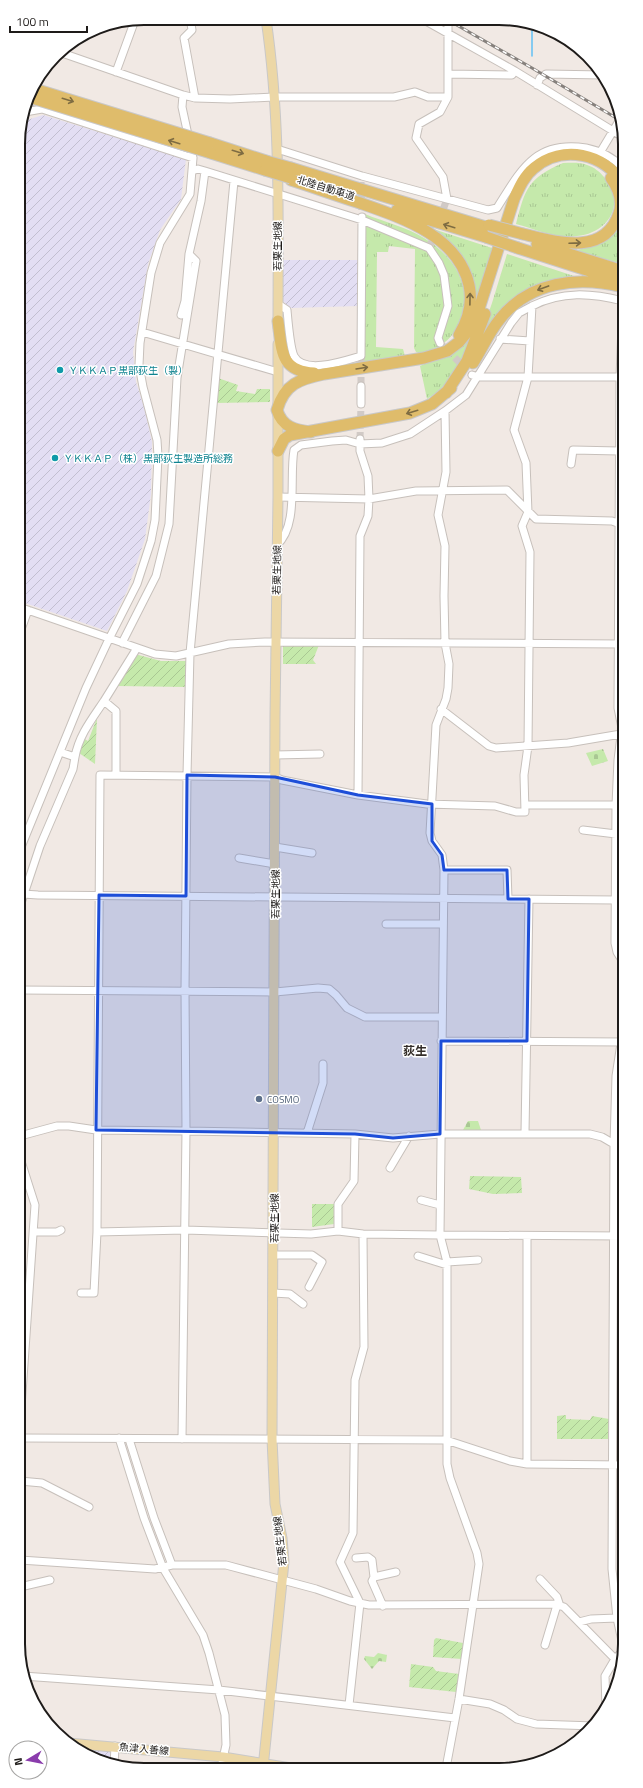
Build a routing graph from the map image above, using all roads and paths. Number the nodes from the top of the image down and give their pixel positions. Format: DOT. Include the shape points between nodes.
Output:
graph roads {
  1 [pos="133,25"];
  2 [pos="191,25"];
  3 [pos="267,25"];
  4 [pos="433,25"];
  5 [pos="448,25"];
  6 [pos="448,33"];
  7 [pos="66,54"];
  8 [pos="515,71"];
  9 [pos="116,72"];
  10 [pos="448,74"];
  11 [pos="596,75"];
  12 [pos="537,85"];
  13 [pos="38,90"];
  14 [pos="183,95"];
  15 [pos="274,97"];
  16 [pos="448,97"];
  17 [pos="34,98"];
  18 [pos="195,98"];
  19 [pos="30,111"];
  20 [pos="617,125"];
  21 [pos="613,132"];
  22 [pos="618,134"];
  23 [pos="210,148"];
  24 [pos="277,149"];
  25 [pos="601,151"];
  26 [pos="193,158"];
  27 [pos="618,164"];
  28 [pos="265,167"];
  29 [pos="192,171"];
  30 [pos="205,171"];
  31 [pos="291,175"];
  32 [pos="618,178"];
  33 [pos="234,181"];
  34 [pos="618,189"];
  35 [pos="277,194"];
  36 [pos="447,199"];
  37 [pos="618,214"];
  38 [pos="362,217"];
  39 [pos="488,230"];
  40 [pos="521,240"];
  41 [pos="189,254"];
  42 [pos="618,269"];
  43 [pos="618,279"];
  44 [pos="618,286"];
  45 [pos="618,300"];
  46 [pos="278,304"];
  47 [pos="532,306"];
  48 [pos="181,315"];
  49 [pos="278,321"];
  50 [pos="142,332"];
  51 [pos="500,339"];
  52 [pos="530,341"];
  53 [pos="440,343"];
  54 [pos="183,344"];
  55 [pos="218,355"];
  56 [pos="424,358"];
  57 [pos="278,372"];
  58 [pos="324,374"];
  59 [pos="475,376"];
  60 [pos="528,377"];
  61 [pos="618,377"];
  62 [pos="361,386"];
  63 [pos="446,393"];
  64 [pos="360,404"];
  65 [pos="277,410"];
  66 [pos="445,411"];
  67 [pos="311,432"];
  68 [pos="360,442"];
  69 [pos="278,451"];
  70 [pos="618,451"];
  71 [pos="571,464"];
  72 [pos="443,490"];
  73 [pos="278,497"];
  74 [pos="291,497"];
  75 [pos="368,499"];
  76 [pos="528,512"];
  77 [pos="618,523"];
  78 [pos="277,545"];
  79 [pos="25,609"];
  80 [pos="28,610"];
  81 [pos="25,618"];
  82 [pos="109,639"];
  83 [pos="276,642"];
  84 [pos="359,642"];
  85 [pos="528,642"];
  86 [pos="122,643"];
  87 [pos="445,643"];
  88 [pos="618,644"];
  89 [pos="137,648"];
  90 [pos="190,653"];
  91 [pos="104,701"];
  92 [pos="441,710"];
  93 [pos="618,735"];
  94 [pos="528,746"];
  95 [pos="60,752"];
  96 [pos="320,754"];
  97 [pos="275,755"];
  98 [pos="75,757"];
  99 [pos="116,775"];
  100 [pos="187,775"];
  101 [pos="275,777"];
  102 [pos="358,795"];
  103 [pos="432,804"];
  104 [pos="526,805"];
  105 [pos="618,805"];
  106 [pos="618,820"];
  107 [pos="583,830"];
  108 [pos="616,834"];
  109 [pos="25,837"];
  110 [pos="618,839"];
  111 [pos="275,848"];
  112 [pos="312,853"];
  113 [pos="239,858"];
  114 [pos="275,864"];
  115 [pos="444,870"];
  116 [pos="618,872"];
  117 [pos="25,883"];
  118 [pos="25,893"];
  119 [pos="99,895"];
  120 [pos="186,896"];
  121 [pos="275,896"];
  122 [pos="444,898"];
  123 [pos="508,899"];
  124 [pos="529,899"];
  125 [pos="616,900"];
  126 [pos="386,924"];
  127 [pos="443,924"];
  128 [pos="618,954"];
  129 [pos="25,990"];
  130 [pos="98,990"];
  131 [pos="185,990"];
  132 [pos="275,992"];
  133 [pos="442,1017"];
  134 [pos="442,1041"];
  135 [pos="527,1041"];
  136 [pos="618,1042"];
  137 [pos="323,1064"];
  138 [pos="618,1065"];
  139 [pos="96,1130"];
  140 [pos="186,1130"];
  141 [pos="274,1132"];
  142 [pos="307,1133"];
  143 [pos="525,1133"];
  144 [pos="25,1134"];
  145 [pos="355,1134"];
  146 [pos="440,1134"];
  147 [pos="409,1136"];
  148 [pos="614,1144"];
  149 [pos="618,1146"];
  150 [pos="390,1168"];
  151 [pos="25,1174"];
  152 [pos="421,1200"];
  153 [pos="440,1205"];
  154 [pos="61,1230"];
  155 [pos="185,1230"];
  156 [pos="338,1231"];
  157 [pos="34,1232"];
  158 [pos="96,1232"];
  159 [pos="274,1233"];
  160 [pos="362,1234"];
  161 [pos="440,1235"];
  162 [pos="527,1236"];
  163 [pos="614,1236"];
  164 [pos="618,1236"];
  165 [pos="273,1255"];
  166 [pos="418,1256"];
  167 [pos="478,1260"];
  168 [pos="447,1263"];
  169 [pos="309,1287"];
  170 [pos="82,1293"];
  171 [pos="273,1293"];
  172 [pos="303,1304"];
  173 [pos="25,1354"];
  174 [pos="25,1438"];
  175 [pos="119,1438"];
  176 [pos="129,1438"];
  177 [pos="272,1438"];
  178 [pos="182,1439"];
  179 [pos="355,1439"];
  180 [pos="446,1440"];
  181 [pos="527,1464"];
  182 [pos="612,1464"];
  183 [pos="618,1464"];
  184 [pos="25,1481"];
  185 [pos="89,1507"];
  186 [pos="356,1558"];
  187 [pos="25,1560"];
  188 [pos="172,1565"];
  189 [pos="163,1568"];
  190 [pos="396,1572"];
  191 [pos="374,1577"];
  192 [pos="540,1579"];
  193 [pos="50,1580"];
  194 [pos="284,1581"];
  195 [pos="25,1586"];
  196 [pos="360,1603"];
  197 [pos="473,1604"];
  198 [pos="558,1605"];
  199 [pos="383,1606"];
  200 [pos="617,1618"];
  201 [pos="579,1622"];
  202 [pos="618,1623"];
  203 [pos="545,1645"];
  204 [pos="617,1657"];
  205 [pos="615,1659"];
  206 [pos="29,1676"];
  207 [pos="220,1690"];
  208 [pos="270,1696"];
  209 [pos="606,1698"];
  210 [pos="459,1699"];
  211 [pos="349,1705"];
  212 [pos="455,1718"];
  213 [pos="586,1726"];
  214 [pos="79,1744"];
  215 [pos="116,1746"];
  216 [pos="223,1757"];
  217 [pos="115,1760"];
  218 [pos="222,1763"];
  219 [pos="253,1763"];
  220 [pos="263,1763"];
  221 [pos="447,1763"];
  1 -- 9 [label="street"];
  2 -- 18 [label="street" via="192,30 184,38"];
  3 -- 15 [label="main road, 若栗生地線"];
  4 -- 6 [label="street"];
  5 -- 6 [label="street"];
  6 -- 8 [label="street"];
  6 -- 10 [label="street"];
  7 -- 9 [label="street"];
  8 -- 10 [label="street" via="512,75"];
  8 -- 12 [label="street"];
  9 -- 14 [label="street"];
  10 -- 16 [label="street"];
  11 -- 12 [label="street" via="546,74 540,78"];
  12 -- 21 [label="street"];
  13 -- 23 [label="highway, 北陸自動車道, one-way, bridge"];
  14 -- 18 [label="street"];
  14 -- 26 [label="street" via="182,107"];
  15 -- 16 [label="street" via="394,97 414,92 428,97"];
  15 -- 18 [label="street"];
  15 -- 24 [label="main road, 若栗生地線"];
  16 -- 36 [label="street" via="440,112 419,124 416,131 416,138 443,177"];
  23 -- 17 [label="highway, 北陸自動車道, one-way, bridge"];
  19 -- 26 [label="street" via="42,109"];
  20 -- 21 [label="street"];
  21 -- 22 [label="street"];
  21 -- 25 [label="street"];
  23 -- 28 [label="highway, 北陸自動車道, one-way"];
  23 -- 28 [label="highway, 北陸自動車道" via="252,166"];
  24 -- 35 [label="main road, 若栗生地線"];
  24 -- 36 [label="street" via="362,179"];
  25 -- 27 [label="street"];
  25 -- 36 [label="street" via="573,146 557,148 533,158 524,167 497,208 488,210"];
  26 -- 29 [label="street"];
  28 -- 31 [label="highway, 北陸自動車道, bridge"];
  29 -- 30 [label="street"];
  29 -- 50 [label="street" via="190,194 160,243 151,273"];
  30 -- 33 [label="street" via="217,173"];
  30 -- 41 [label="street"];
  39 -- 31 [label="highway, 北陸自動車道, one-way"];
  31 -- 39 [label="highway, 北陸自動車道" via="437,212"];
  56 -- 31 [label="highway, one-way" via="454,341 466,321 470,290 459,262 443,243 417,226"];
  32 -- 56 [label="highway" via="609,167 582,155 560,156 546,160 533,168 514,199 474,323 465,336 453,346"];
  33 -- 35 [label="street"];
  33 -- 55 [label="street"];
  34 -- 63 [label="highway, one-way" via="601,170 578,160 552,164 538,172 523,192 472,351"];
  35 -- 38 [label="street"];
  35 -- 46 [label="main road, 若栗生地線"];
  40 -- 37 [label="highway, one-way" via="563,243 595,240 606,233"];
  38 -- 46 [label="street" via="361,356 320,365 308,366 299,363 293,355 287,310"];
  38 -- 53 [label="street" via="429,248 439,262 444,275 448,306 438,338"];
  39 -- 40 [label="highway, 北陸自動車道, bridge"];
  40 -- 42 [label="highway, 北陸自動車道"];
  40 -- 43 [label="highway, 北陸自動車道"];
  41 -- 48 [label="street" via="185,301"];
  41 -- 54 [label="street" via="196,260"];
  44 -- 63 [label="highway, one-way" via="598,282 572,282 553,284 527,295 499,319 473,363"];
  45 -- 47 [label="street" via="577,294 555,297"];
  46 -- 49 [label="main road, 若栗生地線"];
  47 -- 51 [label="street" via="519,313"];
  47 -- 52 [label="street"];
  49 -- 57 [label="main road, 若栗生地線"];
  49 -- 58 [label="highway" via="282,348 289,365 297,371"];
  50 -- 54 [label="street"];
  50 -- 82 [label="street" via="139,366 157,440 155,520 137,584"];
  51 -- 52 [label="street"];
  51 -- 59 [label="street"];
  52 -- 60 [label="street"];
  54 -- 55 [label="street"];
  54 -- 86 [label="street" via="174,413 169,524 156,576"];
  55 -- 57 [label="street"];
  55 -- 90 [label="street"];
  58 -- 56 [label="highway, one-way"];
  57 -- 65 [label="main road, 若栗生地線"];
  58 -- 65 [label="highway" via="302,379 292,385 284,394"];
  59 -- 60 [label="street"];
  59 -- 66 [label="street" via="466,394"];
  60 -- 61 [label="street"];
  60 -- 76 [label="street" via="514,430 526,463"];
  62 -- 64 [label="street"];
  63 -- 67 [label="highway, one-way" via="426,407 410,413"];
  65 -- 67 [label="highway" via="287,426"];
  65 -- 69 [label="main road, 若栗生地線"];
  66 -- 68 [label="street" via="410,434 382,443"];
  66 -- 72 [label="street" via="446,472"];
  67 -- 69 [label="highway" via="287,437"];
  68 -- 74 [label="street" via="346,440 301,445 294,450"];
  68 -- 75 [label="street" via="360,451 368,476"];
  69 -- 73 [label="main road, 若栗生地線"];
  70 -- 71 [label="street" via="573,450"];
  72 -- 75 [label="street" via="416,491"];
  72 -- 76 [label="street" via="507,490"];
  72 -- 87 [label="street" via="438,515 445,546"];
  73 -- 74 [label="street"];
  73 -- 78 [label="main road, 若栗生地線"];
  74 -- 75 [label="street"];
  74 -- 78 [label="street" via="288,525 283,539"];
  75 -- 84 [label="street" via="368,516 360,536"];
  76 -- 77 [label="street" via="540,520"];
  76 -- 85 [label="street" via="522,526 530,552"];
  78 -- 83 [label="main road, 若栗生地線"];
  79 -- 80 [label="street"];
  80 -- 81 [label="street"];
  80 -- 82 [label="street"];
  82 -- 86 [label="street"];
  82 -- 95 [label="street"];
  83 -- 84 [label="street"];
  83 -- 90 [label="street" via="229,644"];
  83 -- 97 [label="main road, 若栗生地線"];
  84 -- 87 [label="street"];
  84 -- 102 [label="street"];
  85 -- 87 [label="street"];
  85 -- 88 [label="street"];
  85 -- 94 [label="street"];
  86 -- 89 [label="street"];
  87 -- 92 [label="street" via="449,664 448,688"];
  89 -- 90 [label="street" via="155,654 176,656"];
  89 -- 91 [label="street"];
  90 -- 100 [label="street"];
  91 -- 98 [label="street" via="83,732"];
  91 -- 99 [label="street" via="116,711"];
  92 -- 94 [label="street" via="489,746"];
  92 -- 103 [label="street" via="436,725"];
  93 -- 94 [label="street" via="568,743"];
  94 -- 104 [label="street" via="524,775"];
  95 -- 98 [label="street"];
  95 -- 109 [label="street"];
  96 -- 97 [label="street"];
  97 -- 101 [label="main road, 若栗生地線"];
  98 -- 117 [label="street" via="67,783"];
  99 -- 100 [label="street"];
  99 -- 119 [label="street" via="100,774"];
  100 -- 101 [label="street"];
  100 -- 120 [label="street"];
  101 -- 102 [label="street"];
  101 -- 111 [label="main road, 若栗生地線"];
  102 -- 103 [label="street"];
  103 -- 104 [label="street" via="495,806 516,812 525,812"];
  103 -- 115 [label="street" via="430,833 432,841 442,855"];
  104 -- 105 [label="street"];
  106 -- 108 [label="street"];
  107 -- 108 [label="street"];
  108 -- 110 [label="street"];
  111 -- 112 [label="street"];
  111 -- 114 [label="main road, 若栗生地線"];
  113 -- 114 [label="street"];
  114 -- 121 [label="main road, 若栗生地線"];
  115 -- 122 [label="street"];
  115 -- 123 [label="street" via="507,870"];
  116 -- 125 [label="street"];
  118 -- 119 [label="street"];
  119 -- 120 [label="street"];
  119 -- 130 [label="street"];
  120 -- 121 [label="street"];
  120 -- 131 [label="street"];
  121 -- 122 [label="street"];
  121 -- 132 [label="main road, 若栗生地線"];
  122 -- 123 [label="street"];
  122 -- 127 [label="street"];
  123 -- 124 [label="street"];
  124 -- 125 [label="street"];
  124 -- 135 [label="street"];
  125 -- 128 [label="street" via="615,943"];
  126 -- 127 [label="street"];
  127 -- 133 [label="street"];
  129 -- 130 [label="street"];
  130 -- 131 [label="street"];
  130 -- 139 [label="street"];
  131 -- 132 [label="street"];
  131 -- 140 [label="street"];
  132 -- 133 [label="street" via="329,989 347,1008 365,1017"];
  132 -- 141 [label="main road, 若栗生地線"];
  133 -- 134 [label="street"];
  134 -- 135 [label="street"];
  134 -- 146 [label="street"];
  135 -- 136 [label="street"];
  135 -- 143 [label="street"];
  137 -- 142 [label="street" via="322,1083"];
  138 -- 148 [label="street"];
  139 -- 140 [label="street"];
  139 -- 144 [label="street" via="57,1126"];
  139 -- 158 [label="street"];
  140 -- 141 [label="street"];
  140 -- 155 [label="street"];
  141 -- 142 [label="street"];
  141 -- 159 [label="main road, 若栗生地線"];
  142 -- 145 [label="street"];
  143 -- 146 [label="street"];
  143 -- 148 [label="street" via="590,1134"];
  145 -- 147 [label="street" via="393,1138"];
  145 -- 156 [label="street" via="354,1180 338,1204"];
  146 -- 147 [label="street"];
  146 -- 153 [label="street"];
  147 -- 150 [label="street"];
  148 -- 149 [label="street"];
  148 -- 163 [label="street"];
  151 -- 157 [label="street" via="35,1205"];
  152 -- 153 [label="street"];
  153 -- 161 [label="street"];
  154 -- 157 [label="street"];
  155 -- 158 [label="street"];
  155 -- 159 [label="street"];
  155 -- 178 [label="street"];
  156 -- 159 [label="street" via="311,1234"];
  156 -- 160 [label="street"];
  157 -- 173 [label="street"];
  158 -- 170 [label="street" via="94,1293"];
  159 -- 165 [label="main road, 若栗生地線"];
  160 -- 161 [label="street"];
  160 -- 179 [label="street" via="364,1347 355,1380"];
  161 -- 162 [label="street"];
  161 -- 168 [label="street"];
  162 -- 163 [label="street"];
  162 -- 181 [label="street"];
  163 -- 164 [label="street"];
  163 -- 182 [label="street"];
  165 -- 169 [label="street" via="312,1255 322,1262"];
  165 -- 171 [label="main road, 若栗生地線"];
  166 -- 168 [label="street"];
  167 -- 168 [label="street"];
  168 -- 180 [label="street"];
  171 -- 172 [label="street" via="290,1294"];
  171 -- 177 [label="main road, 若栗生地線"];
  174 -- 175 [label="street"];
  175 -- 176 [label="street"];
  175 -- 189 [label="street"];
  176 -- 178 [label="street"];
  176 -- 188 [label="street"];
  177 -- 178 [label="street"];
  177 -- 179 [label="street"];
  177 -- 194 [label="main road, 若栗生地線" via="274,1489 282,1538"];
  179 -- 180 [label="street"];
  179 -- 196 [label="street" via="353,1533 340,1562"];
  180 -- 181 [label="street"];
  180 -- 197 [label="street" via="450,1478 479,1564"];
  181 -- 182 [label="street"];
  182 -- 183 [label="street"];
  182 -- 200 [label="street" via="612,1569"];
  184 -- 185 [label="street" via="42,1483"];
  186 -- 191 [label="street" via="368,1557 372,1560"];
  187 -- 189 [label="street"];
  188 -- 189 [label="street"];
  188 -- 194 [label="street" via="226,1565"];
  189 -- 207 [label="street" via="203,1635"];
  190 -- 191 [label="street"];
  191 -- 199 [label="street" via="372,1581"];
  192 -- 198 [label="street" via="557,1597"];
  193 -- 195 [label="street"];
  194 -- 196 [label="street" via="316,1588"];
  194 -- 208 [label="main road, 若栗生地線"];
  196 -- 199 [label="street"];
  196 -- 211 [label="street"];
  197 -- 198 [label="street"];
  197 -- 199 [label="street"];
  197 -- 210 [label="street"];
  198 -- 201 [label="street" via="564,1607"];
  198 -- 203 [label="street"];
  200 -- 201 [label="street"];
  200 -- 202 [label="street"];
  201 -- 205 [label="street"];
  204 -- 205 [label="street"];
  205 -- 209 [label="street" via="605,1676"];
  206 -- 207 [label="street"];
  207 -- 208 [label="street"];
  207 -- 216 [label="street" via="226,1729"];
  208 -- 211 [label="street"];
  208 -- 220 [label="main road, 若栗生地線"];
  210 -- 212 [label="street"];
  210 -- 213 [label="street" via="490,1704 517,1719 536,1724"];
  211 -- 212 [label="street"];
  212 -- 221 [label="street"];
  214 -- 215 [label="main road, 魚津入善線"];
  215 -- 216 [label="main road, 魚津入善線"];
  215 -- 217 [label="street"];
  216 -- 218 [label="street"];
  216 -- 219 [label="main road, 魚津入善線"];
}
